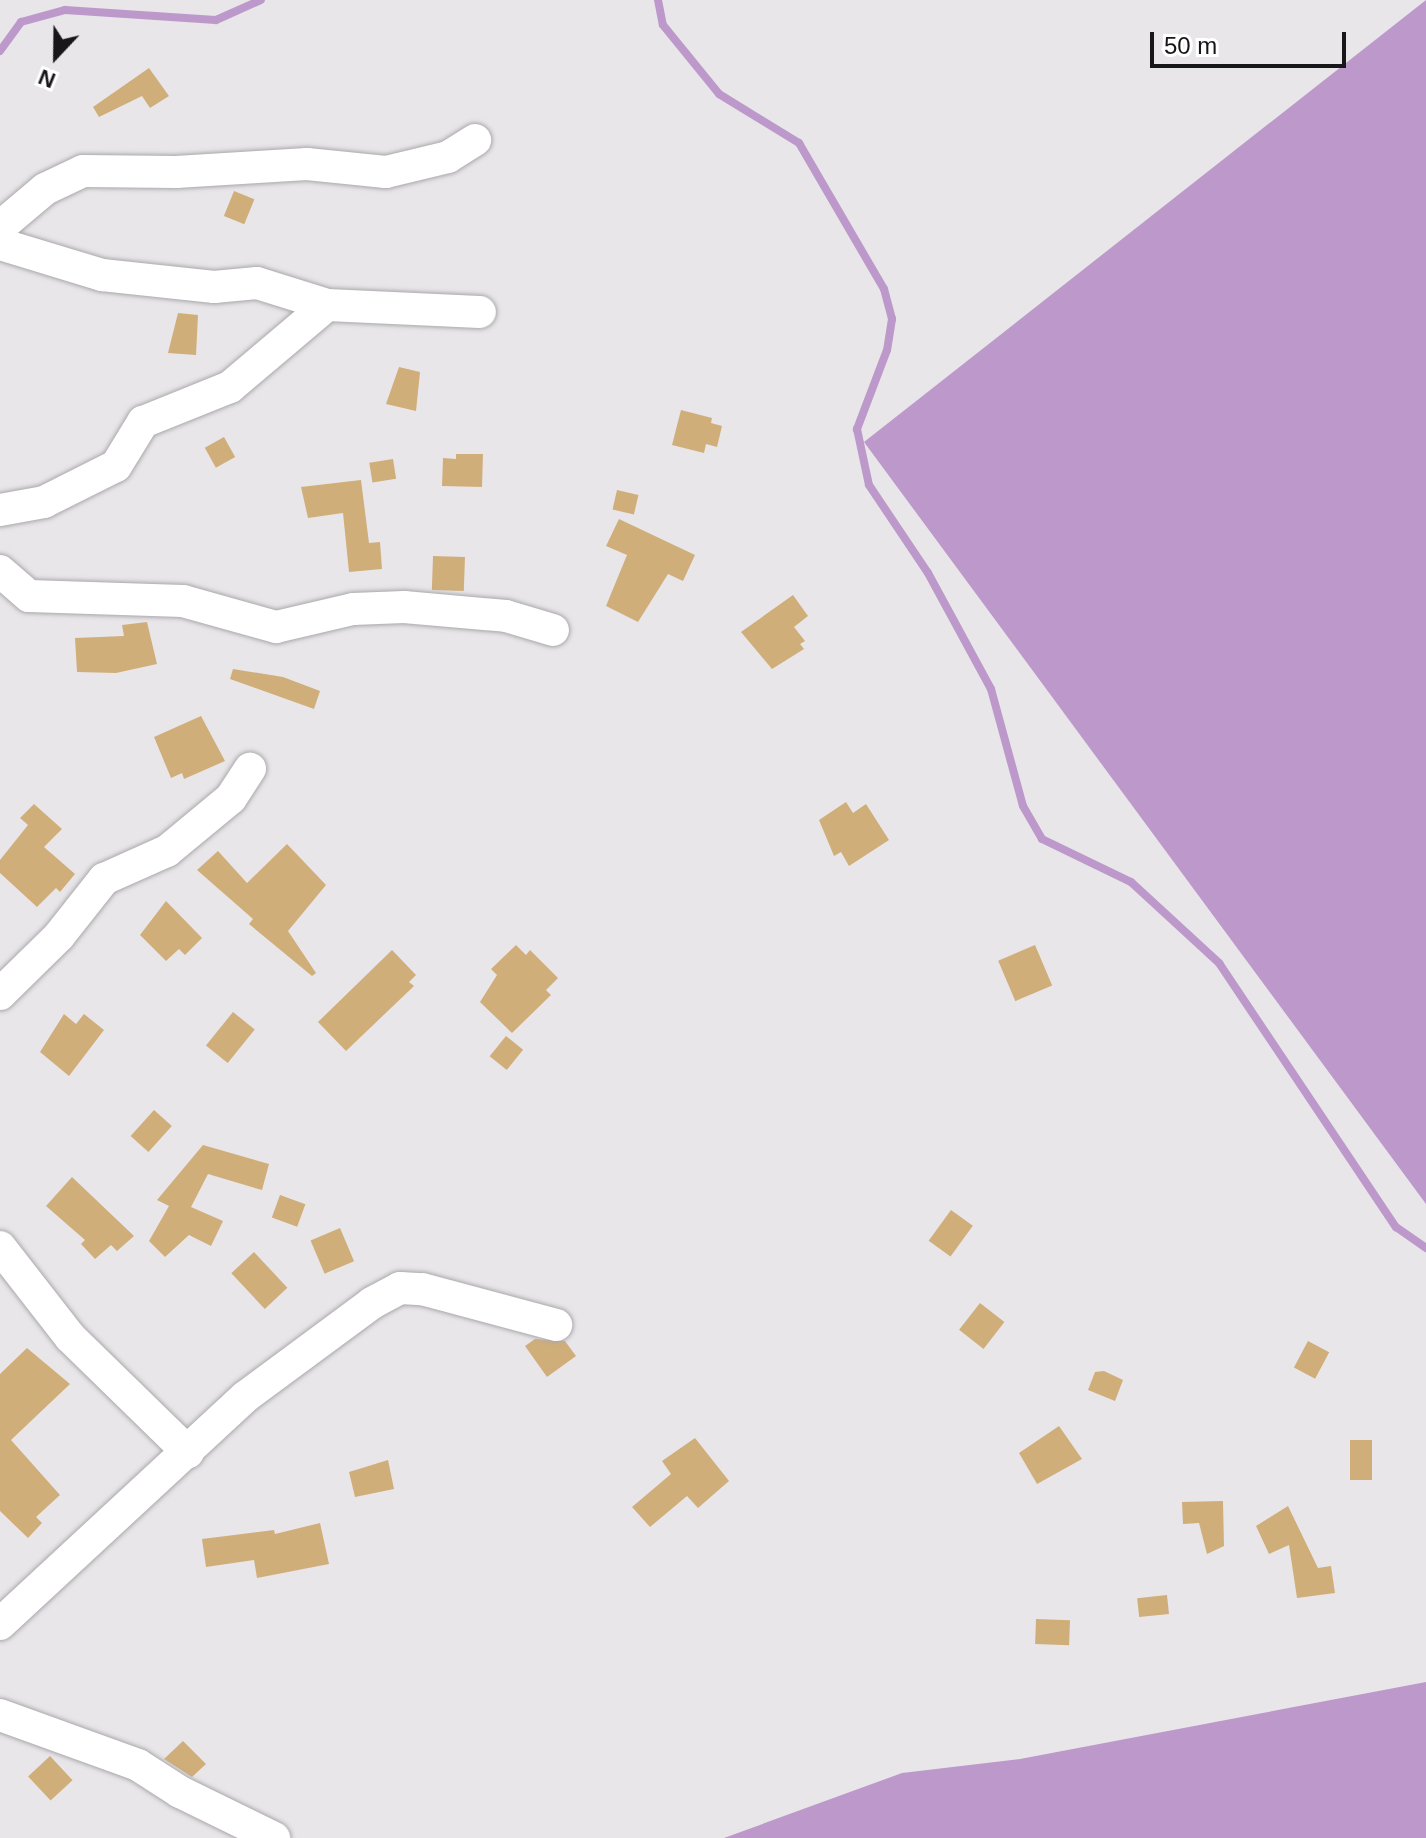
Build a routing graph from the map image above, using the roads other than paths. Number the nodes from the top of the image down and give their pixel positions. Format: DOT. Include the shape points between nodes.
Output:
graph roads {
  1 [pos="475,140"];
  2 [pos="0,227"];
  3 [pos="0,244"];
  4 [pos="327,305"];
  5 [pos="480,312"];
  6 [pos="0,510"];
  7 [pos="0,571"];
  8 [pos="553,630"];
  9 [pos="250,769"];
  10 [pos="0,994"];
  11 [pos="0,1247"];
  12 [pos="556,1325"];
  13 [pos="188,1452"];
  14 [pos="0,1624"];
  15 [pos="0,1715"];
  16 [pos="274,1838"];
  1 -- 2 [label="street" via="448,157 386,172 307,164 176,172 95,168 45,189"];
  3 -- 4 [label="street" via="102,275 214,287 257,283"];
  4 -- 5 [label="street"];
  4 -- 6 [label="street" via="230,387 143,422 116,466 44,502"];
  7 -- 8 [label="street" via="29,596 183,601 276,627 353,609 404,607 506,616"];
  9 -- 10 [label="street" via="231,798 167,851 104,879 59,936"];
  11 -- 13 [label="street" via="70,1337"];
  12 -- 13 [label="street" via="400,1288 245,1397"];
  13 -- 14 [label="street" via="152,1479"];
  15 -- 16 [label="street" via="138,1765"];
}
